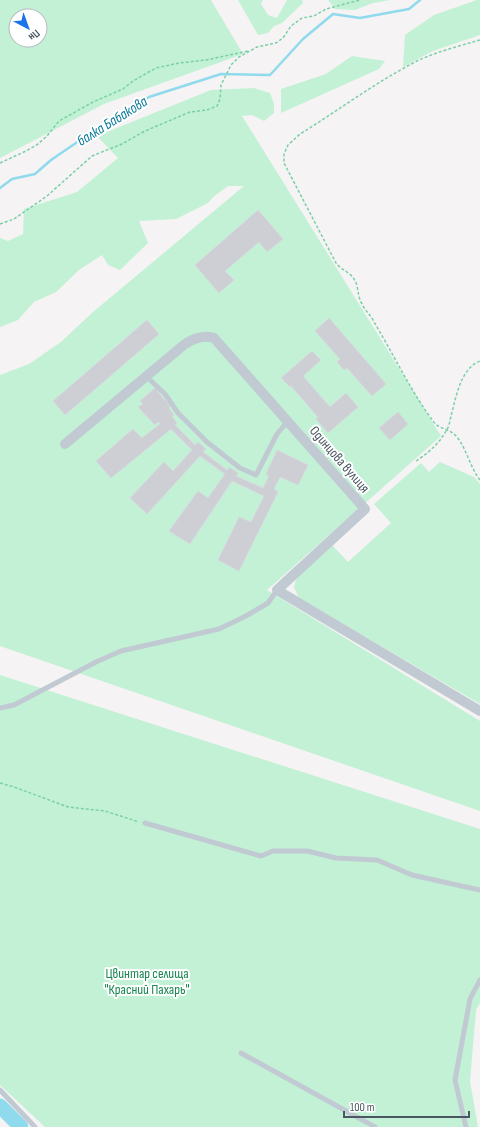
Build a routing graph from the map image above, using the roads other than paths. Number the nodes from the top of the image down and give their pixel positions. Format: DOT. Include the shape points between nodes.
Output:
graph roads {
  1 [pos="146,376"];
  2 [pos="288,421"];
  3 [pos="65,444"];
  4 [pos="277,590"];
  5 [pos="0,708"];
  6 [pos="480,711"];
  7 [pos="145,823"];
  8 [pos="480,890"];
  9 [pos="480,980"];
  10 [pos="241,1053"];
  11 [pos="0,1090"];
  12 [pos="36,1127"];
  13 [pos="375,1127"];
  14 [pos="466,1127"];
  1 -- 2 [label="street, Одинцова вулиця" via="185,344 206,335 214,338"];
  1 -- 2 [label="lane" via="207,442 240,468 256,475 277,434"];
  1 -- 3 [label="street, Одинцова вулиця"];
  2 -- 4 [label="street, Одинцова вулиця" via="365,509"];
  4 -- 5 [label="lane" via="268,603 218,629 121,651 14,705"];
  4 -- 6 [label="street"];
  7 -- 8 [label="lane" via="261,856 273,851 307,851 336,858 377,860 412,875"];
  9 -- 14 [label="lane" via="470,998 455,1080"];
  10 -- 13 [label="lane"];
  11 -- 12 [label="lane"];
}
